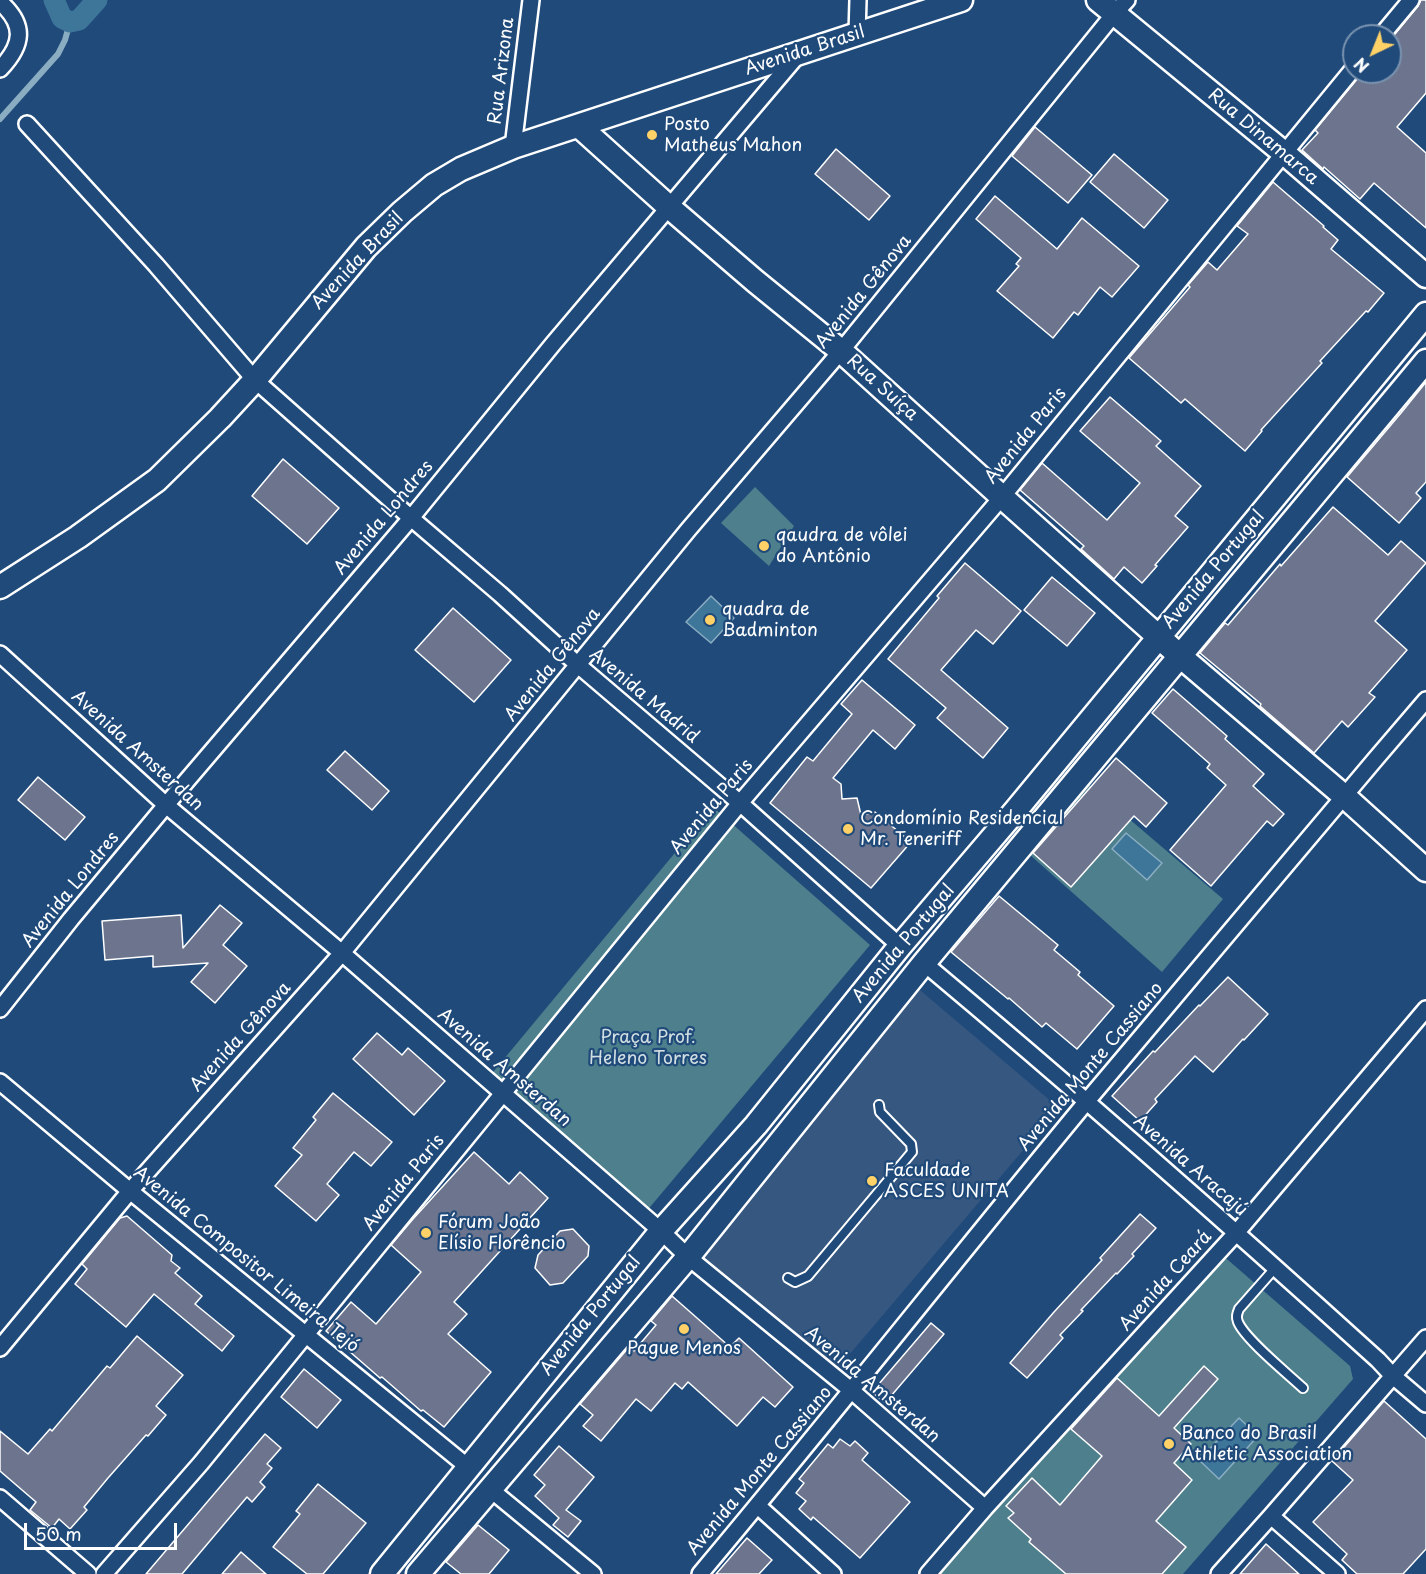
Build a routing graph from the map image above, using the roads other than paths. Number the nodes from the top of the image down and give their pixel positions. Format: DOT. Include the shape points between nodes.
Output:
graph roads {
  1 [pos="531,0"];
  2 [pos="858,0"];
  3 [pos="961,0"];
  4 [pos="1411,0"];
  5 [pos="0,2"];
  6 [pos="1113,5"];
  7 [pos="1391,24"];
  8 [pos="857,34"];
  9 [pos="799,53"];
  10 [pos="0,69"];
  11 [pos="1342,83"];
  12 [pos="27,124"];
  13 [pos="579,126"];
  14 [pos="513,147"];
  15 [pos="1284,153"];
  16 [pos="669,207"];
  17 [pos="1426,276"];
  18 [pos="1426,314"];
  19 [pos="841,351"];
  20 [pos="1426,361"];
  21 [pos="255,380"];
  22 [pos="1002,497"];
  23 [pos="411,518"];
  24 [pos="0,587"];
  25 [pos="1159,637"];
  26 [pos="0,654"];
  27 [pos="1180,656"];
  28 [pos="578,665"];
  29 [pos="1426,700"];
  30 [pos="1344,795"];
  31 [pos="740,803"];
  32 [pos="166,805"];
  33 [pos="1426,870"];
  34 [pos="900,946"];
  35 [pos="342,953"];
  36 [pos="924,963"];
  37 [pos="0,1009"];
  38 [pos="1426,1009"];
  39 [pos="0,1082"];
  40 [pos="504,1094"];
  41 [pos="1086,1102"];
  42 [pos="879,1105"];
  43 [pos="130,1191"];
  44 [pos="661,1231"];
  45 [pos="1237,1232"];
  46 [pos="688,1257"];
  47 [pos="1276,1268"];
  48 [pos="788,1278"];
  49 [pos="306,1335"];
  50 [pos="1426,1338"];
  51 [pos="0,1348"];
  52 [pos="1393,1376"];
  53 [pos="1303,1388"];
  54 [pos="852,1391"];
  55 [pos="1426,1404"];
  56 [pos="468,1467"];
  57 [pos="490,1489"];
  58 [pos="0,1498"];
  59 [pos="758,1506"];
  60 [pos="986,1508"];
  61 [pos="1271,1516"];
  62 [pos="88,1574"];
  63 [pos="105,1574"];
  64 [pos="382,1574"];
  65 [pos="418,1574"];
  66 [pos="593,1574"];
  67 [pos="700,1574"];
  68 [pos="833,1574"];
  69 [pos="928,1574"];
  70 [pos="1219,1574"];
  71 [pos="1338,1574"];
  1 -- 14 [label="street, Rua Arizona"];
  2 -- 8 [label="street"];
  3 -- 8 [label="street, Avenida Brasil"];
  4 -- 7 [label="street"];
  5 -- 10 [label="street" via="19,28 19,38"];
  6 -- 15 [label="street, Rua Dinamarca"];
  6 -- 19 [label="street, Avenida Gênova"];
  8 -- 9 [label="street, Avenida Brasil"];
  9 -- 13 [label="street, Avenida Brasil"];
  9 -- 16 [label="street, Avenida Londres"];
  11 -- 15 [label="street, Avenida Paris"];
  12 -- 21 [label="street, Avenida Madrid"];
  13 -- 14 [label="street, Avenida Brasil"];
  13 -- 16 [label="street, Rua Suíça"];
  14 -- 21 [label="street, Avenida Brasil" via="434,184 402,212 366,246"];
  15 -- 17 [label="street, Rua Dinamarca"];
  15 -- 22 [label="street, Avenida Paris"];
  16 -- 19 [label="street, Rua Suíça"];
  16 -- 23 [label="street, Avenida Londres"];
  18 -- 25 [label="street, Avenida Portugal"];
  19 -- 22 [label="street, Rua Suíça"];
  19 -- 28 [label="street, Avenida Gênova"];
  20 -- 27 [label="street, Avenida Portugal"];
  21 -- 23 [label="street, Avenida Madrid"];
  21 -- 24 [label="street, Avenida Brasil" via="156,480"];
  22 -- 25 [label="street, Rua Suíça"];
  22 -- 31 [label="street, Avenida Paris"];
  23 -- 28 [label="street, Avenida Madrid"];
  23 -- 32 [label="street, Avenida Londres"];
  25 -- 27 [label="street, Rua Suíça"];
  25 -- 34 [label="street, Avenida Portugal"];
  26 -- 32 [label="street, Avenida Amsterdan"];
  27 -- 30 [label="street, Rua Suíça"];
  27 -- 36 [label="street, Avenida Portugal"];
  28 -- 31 [label="street, Avenida Madrid"];
  28 -- 35 [label="street, Avenida Gênova"];
  29 -- 30 [label="street, Avenida Monte Cassiano"];
  30 -- 33 [label="street, Rua Suíça"];
  30 -- 41 [label="street, Avenida Monte Cassiano"];
  31 -- 34 [label="street, Avenida Madrid"];
  31 -- 40 [label="street, Avenida Paris"];
  32 -- 35 [label="street, Avenida Amsterdan"];
  32 -- 37 [label="street, Avenida Londres"];
  34 -- 44 [label="street, Avenida Portugal" via="756,1125"];
  35 -- 40 [label="street, Avenida Amsterdan"];
  35 -- 43 [label="street, Avenida Gênova"];
  36 -- 41 [label="street, Avenida Aracajú"];
  36 -- 46 [label="street, Avenida Portugal"];
  38 -- 45 [label="street, Avenida Ceará"];
  39 -- 43 [label="street, Avenida Compositor Limeira Tejó"];
  40 -- 44 [label="street, Avenida Amsterdan"];
  40 -- 49 [label="street, Avenida Paris"];
  41 -- 45 [label="street, Avenida Aracajú"];
  41 -- 54 [label="street, Avenida Monte Cassiano"];
  42 -- 48 [label="lane" via="880,1112 911,1144 912,1152 808,1276 795,1282"];
  43 -- 49 [label="street, Avenida Compositor Limeira Tejó"];
  43 -- 51 [label="street, Avenida Gênova"];
  44 -- 46 [label="street, Avenida Amsterdan"];
  44 -- 56 [label="street, Avenida Portugal"];
  45 -- 47 [label="street, Avenida Aracajú"];
  45 -- 60 [label="street, Avenida Ceará"];
  46 -- 54 [label="street, Avenida Amsterdan"];
  46 -- 57 [label="street, Avenida Portugal"];
  47 -- 52 [label="street, Avenida Aracajú"];
  47 -- 53 [label="lane" via="1239,1309 1237,1320 1246,1335"];
  49 -- 56 [label="street, Avenida Compositor Limeira Tejó"];
  49 -- 63 [label="street, Avenida Paris"];
  50 -- 52 [label="street"];
  52 -- 55 [label="street, Avenida Aracajú"];
  52 -- 61 [label="street"];
  54 -- 59 [label="street, Avenida Monte Cassiano"];
  54 -- 60 [label="street, Avenida Amsterdan"];
  56 -- 64 [label="street, Avenida Portugal"];
  57 -- 65 [label="street, Avenida Portugal"];
  57 -- 66 [label="street"];
  58 -- 62 [label="street"];
  59 -- 67 [label="street, Avenida Monte Cassiano"];
  59 -- 68 [label="street"];
  60 -- 69 [label="street, Avenida Ceará"];
  61 -- 70 [label="street"];
  61 -- 71 [label="street"];
}
